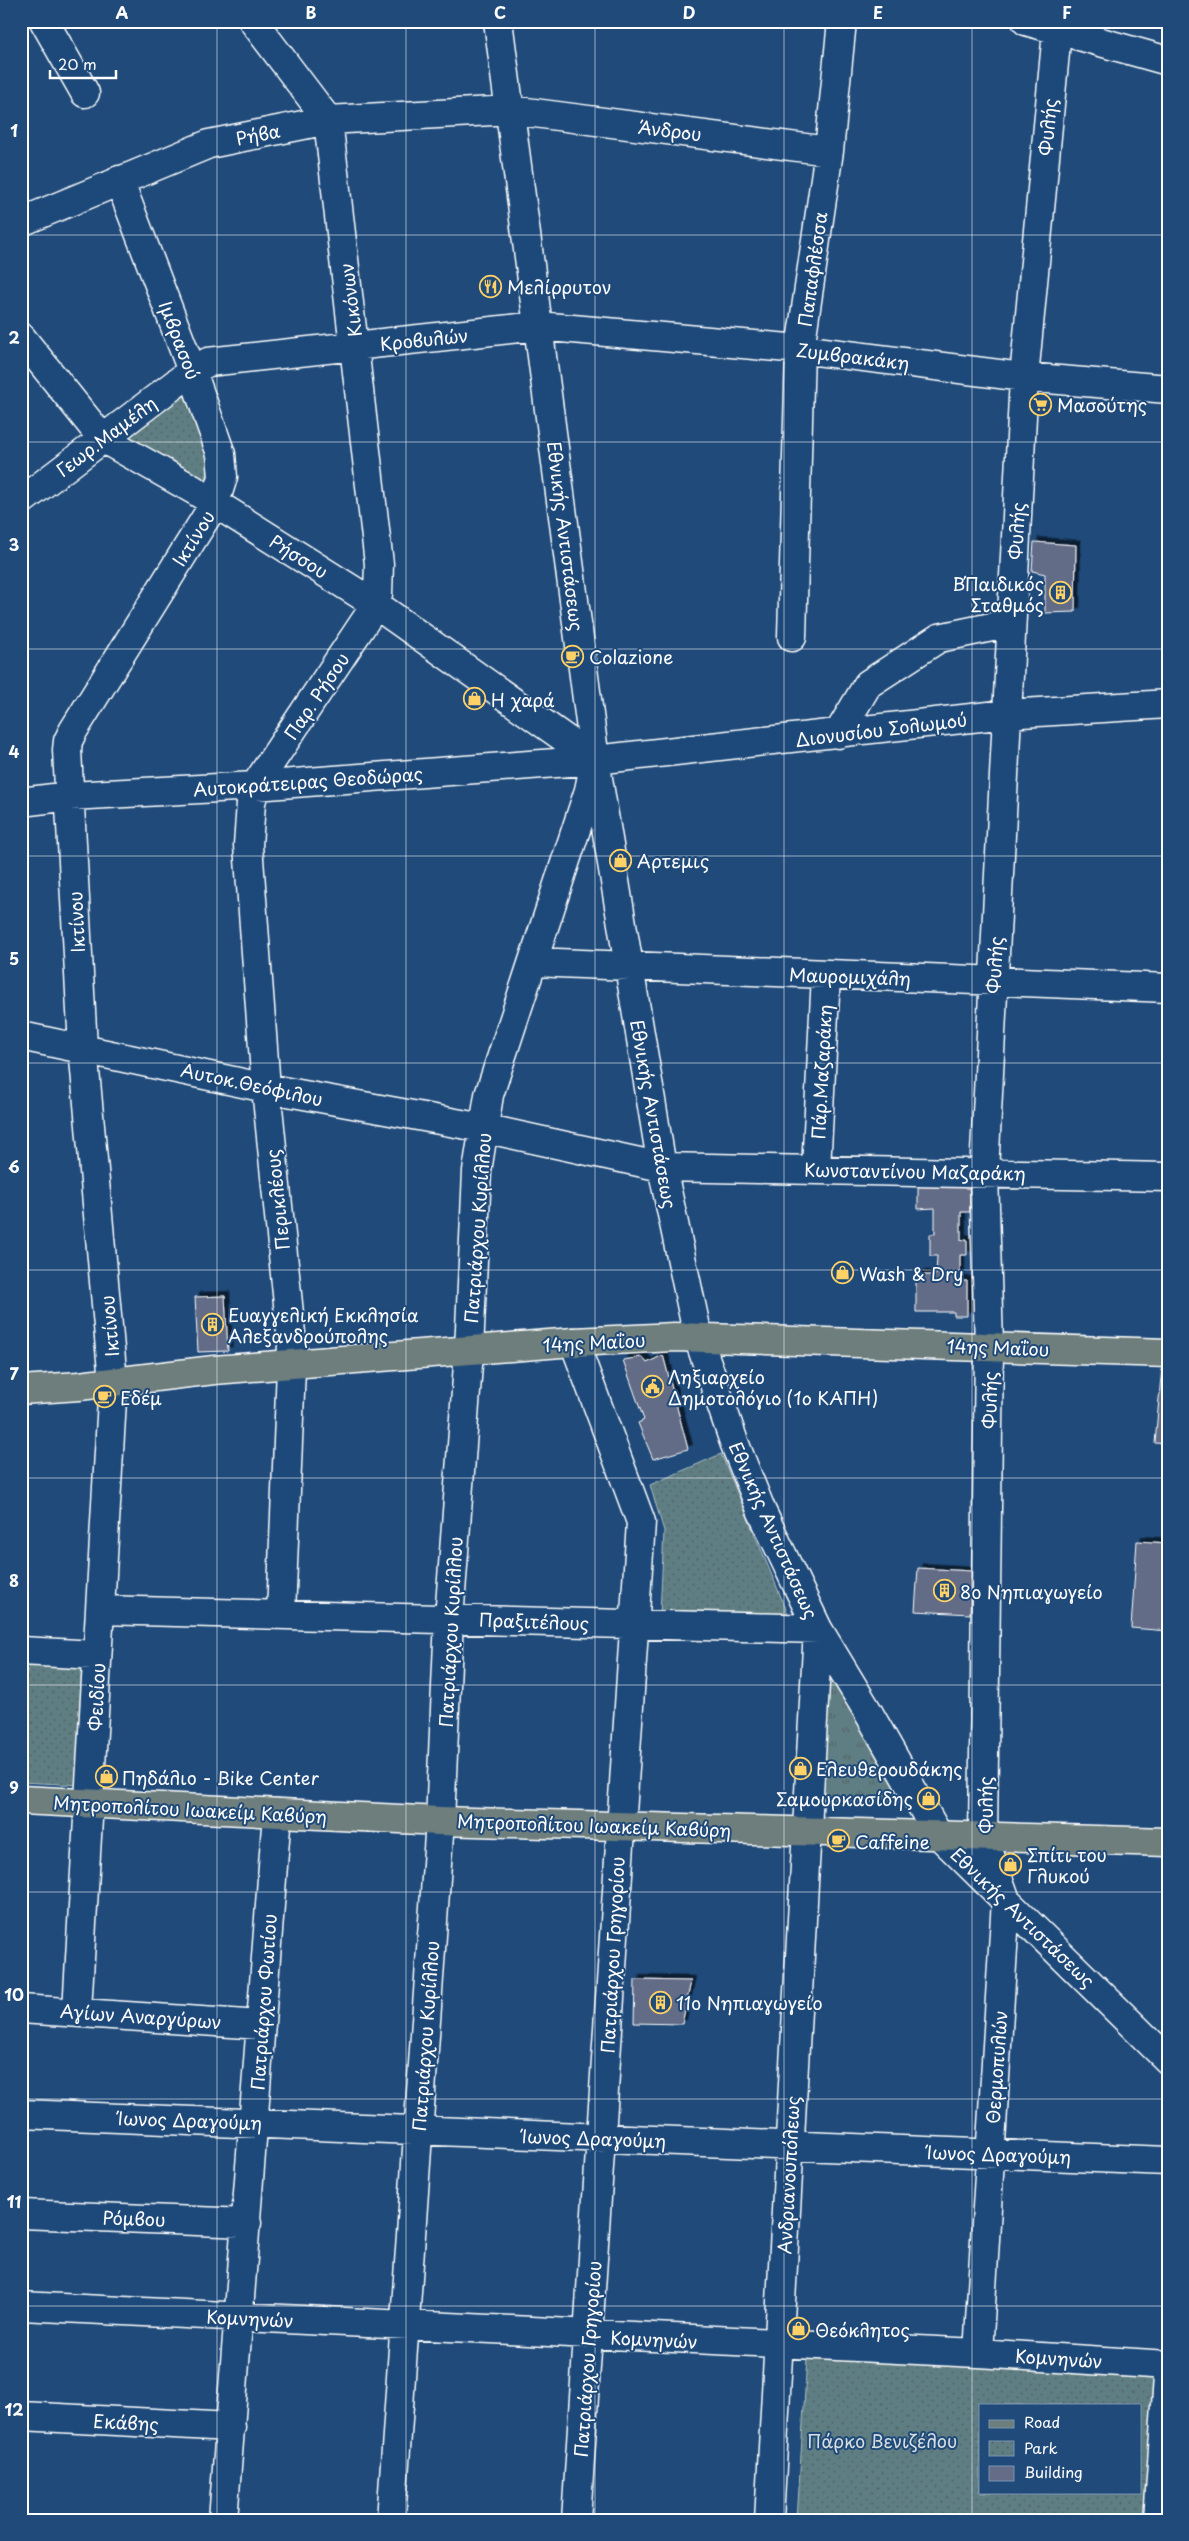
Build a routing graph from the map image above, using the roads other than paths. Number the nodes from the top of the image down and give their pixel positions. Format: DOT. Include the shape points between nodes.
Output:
graph roads {
  1 [pos="44,21"];
  2 [pos="253,21"];
  3 [pos="498,21"];
  4 [pos="842,21"];
  5 [pos="1026,21"];
  6 [pos="1057,25"];
  7 [pos="1168,61"];
  8 [pos="85,93"];
  9 [pos="510,110"];
  10 [pos="328,120"];
  11 [pos="829,151"];
  12 [pos="119,180"];
  13 [pos="21,222"];
  14 [pos="538,326"];
  15 [pos="21,337"];
  16 [pos="356,346"];
  17 [pos="800,349"];
  18 [pos="192,371"];
  19 [pos="1024,377"];
  20 [pos="1168,389"];
  21 [pos="102,438"];
  22 [pos="21,501"];
  23 [pos="215,504"];
  24 [pos="374,604"];
  25 [pos="1011,623"];
  26 [pos="792,637"];
  27 [pos="1168,704"];
  28 [pos="1007,714"];
  29 [pos="838,734"];
  30 [pos="595,760"];
  31 [pos="255,786"];
  32 [pos="70,796"];
  33 [pos="21,802"];
  34 [pos="533,962"];
  35 [pos="629,966"];
  36 [pos="826,976"];
  37 [pos="993,980"];
  38 [pos="1168,988"];
  39 [pos="21,1036"];
  40 [pos="83,1048"];
  41 [pos="266,1088"];
  42 [pos="483,1128"];
  43 [pos="662,1167"];
  44 [pos="816,1169"];
  45 [pos="984,1173"];
  46 [pos="1168,1177"];
  47 [pos="698,1337"];
  48 [pos="574,1342"];
  49 [pos="989,1346"];
  50 [pos="469,1351"];
  51 [pos="1168,1353"];
  52 [pos="291,1364"];
  53 [pos="113,1382"];
  54 [pos="21,1390"];
  55 [pos="100,1610"];
  56 [pos="281,1614"];
  57 [pos="449,1619"];
  58 [pos="635,1624"];
  59 [pos="818,1629"];
  60 [pos="21,1651"];
  61 [pos="98,1655"];
  62 [pos="21,1800"];
  63 [pos="91,1804"];
  64 [pos="277,1813"];
  65 [pos="440,1820"];
  66 [pos="620,1826"];
  67 [pos="806,1831"];
  68 [pos="938,1835"];
  69 [pos="983,1836"];
  70 [pos="1168,1842"];
  71 [pos="1006,1900"];
  72 [pos="21,2008"];
  73 [pos="77,2011"];
  74 [pos="261,2025"];
  75 [pos="1168,2060"];
  76 [pos="21,2114"];
  77 [pos="255,2122"];
  78 [pos="418,2130"];
  79 [pos="601,2138"];
  80 [pos="790,2146"];
  81 [pos="990,2154"];
  82 [pos="1168,2161"];
  83 [pos="21,2214"];
  84 [pos="247,2223"];
  85 [pos="21,2306"];
  86 [pos="240,2317"];
  87 [pos="405,2326"];
  88 [pos="588,2336"];
  89 [pos="779,2345"];
  90 [pos="978,2353"];
  91 [pos="1168,2365"];
  92 [pos="1168,2377"];
  93 [pos="21,2416"];
  94 [pos="231,2427"];
  95 [pos="223,2520"];
  96 [pos="391,2520"];
  97 [pos="576,2520"];
  98 [pos="769,2520"];
  99 [pos="1158,2520"];
  1 -- 8 [label="street"];
  2 -- 10 [label="street"];
  3 -- 9 [label="street, Εθνικής Αντιστάσεως"];
  4 -- 11 [label="street, Παπαφλέσσα"];
  5 -- 6 [label="street"];
  6 -- 7 [label="street"];
  6 -- 19 [label="street, Φυλής"];
  9 -- 10 [label="street, Ρήβα"];
  9 -- 11 [label="street, Άνδρου"];
  9 -- 14 [label="street, Εθνικής Αντιστάσεως"];
  10 -- 12 [label="street, Ρήβα" via="217,142"];
  10 -- 16 [label="street, Κικόνων"];
  11 -- 17 [label="street, Παπαφλέσσα"];
  12 -- 13 [label="street, Ρήβα"];
  12 -- 18 [label="street, Ιμβρασού"];
  14 -- 16 [label="street, Κροβυλών"];
  14 -- 17 [label="street, Ζυμβρακάκη"];
  14 -- 30 [label="street, Εθνικής Αντιστάσεως"];
  15 -- 21 [label="street, Ρήσσου"];
  16 -- 18 [label="street, Κροβυλών" via="219,360"];
  16 -- 24 [label="street, Κικόνων" via="379,558 379,588"];
  17 -- 19 [label="street, Ζυμβρακάκη"];
  17 -- 26 [label="street, Παπαφλέσσα"];
  18 -- 21 [label="street, Γεωρ.Μαμέλη"];
  18 -- 23 [label="street, Ιμβρασού" via="224,468"];
  19 -- 20 [label="street, Ζυμβρακάκη"];
  19 -- 25 [label="street, Φυλής"];
  21 -- 22 [label="street, Γεωρ.Μαμέλη"];
  21 -- 23 [label="street, Ρήσσου"];
  23 -- 24 [label="street, Ρήσσου"];
  23 -- 32 [label="street, Ικτίνου" via="68,741"];
  24 -- 30 [label="street, Ρήσσου"];
  24 -- 31 [label="street, Παρ. Ρήσου" via="360,630"];
  25 -- 28 [label="street, Φυλής"];
  25 -- 29 [label="street" via="939,638 868,684"];
  27 -- 28 [label="street, Διονυσίου Σολωμού"];
  28 -- 29 [label="street, Διονυσίου Σολωμού"];
  28 -- 37 [label="street, Φυλής"];
  29 -- 30 [label="street, Διονυσίου Σολωμού"];
  30 -- 31 [label="street, Αυτοκράτειρας Θεοδώρας"];
  30 -- 34 [label="street, Πατριάρχου Κυρίλλου" via="589,790"];
  30 -- 35 [label="street, Εθνικής Αντιστάσεως"];
  31 -- 32 [label="street, Αυτοκράτειρας Θεοδώρας"];
  31 -- 41 [label="street, Περικλέους" via="248,845"];
  32 -- 33 [label="street, Αυτοκράτειρας Θεοδώρας"];
  32 -- 40 [label="street, Ικτίνου"];
  34 -- 35 [label="street, Μαυρομιχάλη"];
  34 -- 42 [label="street, Πατριάρχου Κυρίλλου" via="489,1095"];
  35 -- 36 [label="street, Μαυρομιχάλη"];
  35 -- 43 [label="street, Εθνικής Αντιστάσεως"];
  36 -- 37 [label="street, Μαυρομιχάλη"];
  36 -- 44 [label="street, Πάρ.Μαζαράκη"];
  37 -- 38 [label="street, Μαυρομιχάλη"];
  37 -- 45 [label="street, Φυλής"];
  39 -- 40 [label="street, Αυτοκ.Θεόφιλου"];
  40 -- 41 [label="street, Αυτοκ.Θεόφιλου"];
  40 -- 53 [label="street, Ικτίνου"];
  41 -- 42 [label="street, Αυτοκ.Θεόφιλου"];
  41 -- 52 [label="street, Περικλέους" via="291,1334"];
  42 -- 43 [label="street, Αυτοκ.Θεόφιλου"];
  42 -- 50 [label="street, Πατριάρχου Κυρίλλου" via="477,1172"];
  43 -- 44 [label="street, Κωνσταντίνου Μαζαράκη"];
  43 -- 47 [label="street, Εθνικής Αντιστάσεως"];
  44 -- 45 [label="street, Κωνσταντίνου Μαζαράκη"];
  45 -- 46 [label="street, Κωνσταντίνου Μαζαράκη"];
  45 -- 49 [label="street, Φυλής"];
  47 -- 48 [label="main road, 14ης Μαΐου"];
  47 -- 49 [label="main road, 14ης Μαΐου"];
  47 -- 59 [label="street, Εθνικής Αντιστάσεως" via="762,1512"];
  48 -- 50 [label="main road, 14ης Μαΐου"];
  48 -- 58 [label="street, Πατριάρχου Γρηγορίου" via="641,1522"];
  49 -- 51 [label="main road, 14ης Μαΐου"];
  49 -- 69 [label="street, Φυλής"];
  50 -- 52 [label="main road, 14ης Μαΐου"];
  50 -- 57 [label="street, Πατριάρχου Κυρίλλου"];
  52 -- 53 [label="main road, 14ης Μαΐου"];
  52 -- 56 [label="street, Περικλέους"];
  53 -- 54 [label="main road, 14ης Μαΐου"];
  53 -- 55 [label="street, Φειδίου"];
  55 -- 56 [label="street, Πραξιτέλους"];
  55 -- 61 [label="street, Φειδίου"];
  56 -- 57 [label="street, Πραξιτέλους"];
  57 -- 58 [label="street, Πραξιτέλους"];
  57 -- 65 [label="street, Πατριάρχου Κυρίλλου"];
  58 -- 59 [label="street, Πραξιτέλους"];
  58 -- 66 [label="street, Πατριάρχου Γρηγορίου"];
  59 -- 67 [label="street, Ανδριανουπόλεως"];
  59 -- 68 [label="street, Εθνικής Αντιστάσεως"];
  60 -- 61 [label="street"];
  61 -- 63 [label="street, Φειδίου"];
  62 -- 63 [label="main road, Μητροπολίτου Ιωακείμ Καβύρη"];
  63 -- 64 [label="main road, Μητροπολίτου Ιωακείμ Καβύρη"];
  63 -- 73 [label="street, Φειδίου"];
  64 -- 65 [label="main road, Μητροπολίτου Ιωακείμ Καβύρη"];
  64 -- 74 [label="street, Πατριάρχου Φωτίου"];
  65 -- 66 [label="main road, Μητροπολίτου Ιωακείμ Καβύρη"];
  65 -- 78 [label="street, Πατριάρχου Κυρίλλου"];
  66 -- 67 [label="main road, Μητροπολίτου Ιωακείμ Καβύρη"];
  66 -- 79 [label="street, Πατριάρχου Γρηγορίου"];
  67 -- 68 [label="main road, Μητροπολίτου Ιωακείμ Καβύρη"];
  67 -- 80 [label="street, Ανδριανουπόλεως"];
  68 -- 69 [label="main road, Μητροπολίτου Ιωακείμ Καβύρη"];
  68 -- 71 [label="street, Εθνικής Αντιστάσεως"];
  69 -- 70 [label="main road, Μητροπολίτου Ιωακείμ Καβύρη"];
  69 -- 71 [label="street, Φυλής"];
  71 -- 75 [label="street, Εθνικής Αντιστάσεως"];
  71 -- 81 [label="street, Θερμοπυλών"];
  72 -- 73 [label="street, Αγίων Αναργύρων"];
  73 -- 74 [label="street, Αγίων Αναργύρων"];
  74 -- 77 [label="street, Πατριάρχου Φωτίου"];
  76 -- 77 [label="street, Ίωνος Δραγούμη"];
  77 -- 78 [label="street, Ίωνος Δραγούμη"];
  77 -- 84 [label="street, Πατριάρχου Φωτίου"];
  78 -- 79 [label="street, Ίωνος Δραγούμη"];
  78 -- 87 [label="street, Πατριάρχου Κυρίλλου"];
  79 -- 80 [label="street, Ίωνος Δραγούμη"];
  79 -- 88 [label="street, Πατριάρχου Γρηγορίου"];
  80 -- 81 [label="street, Ίωνος Δραγούμη"];
  80 -- 89 [label="street, Ανδριανουπόλεως"];
  81 -- 82 [label="street, Ίωνος Δραγούμη"];
  81 -- 90 [label="street, Θερμοπυλών"];
  83 -- 84 [label="street, Ρόμβου"];
  84 -- 86 [label="street, Πατριάρχου Φωτίου"];
  85 -- 86 [label="street, Κομνηνών"];
  86 -- 87 [label="street, Κομνηνών"];
  86 -- 94 [label="street, Πατριάρχου Φωτίου"];
  87 -- 88 [label="street, Κομνηνών"];
  87 -- 96 [label="street, Πατριάρχου Κυρίλλου"];
  88 -- 89 [label="street, Κομνηνών"];
  88 -- 97 [label="street, Πατριάρχου Γρηγορίου"];
  89 -- 90 [label="street, Κομνηνών"];
  89 -- 98 [label="street, Ανδριανουπόλεως"];
  90 -- 91 [label="street, Κομνηνών"];
  92 -- 99 [label="street"];
  93 -- 94 [label="street, Εκάβης"];
  94 -- 95 [label="street, Πατριάρχου Φωτίου"];
}
